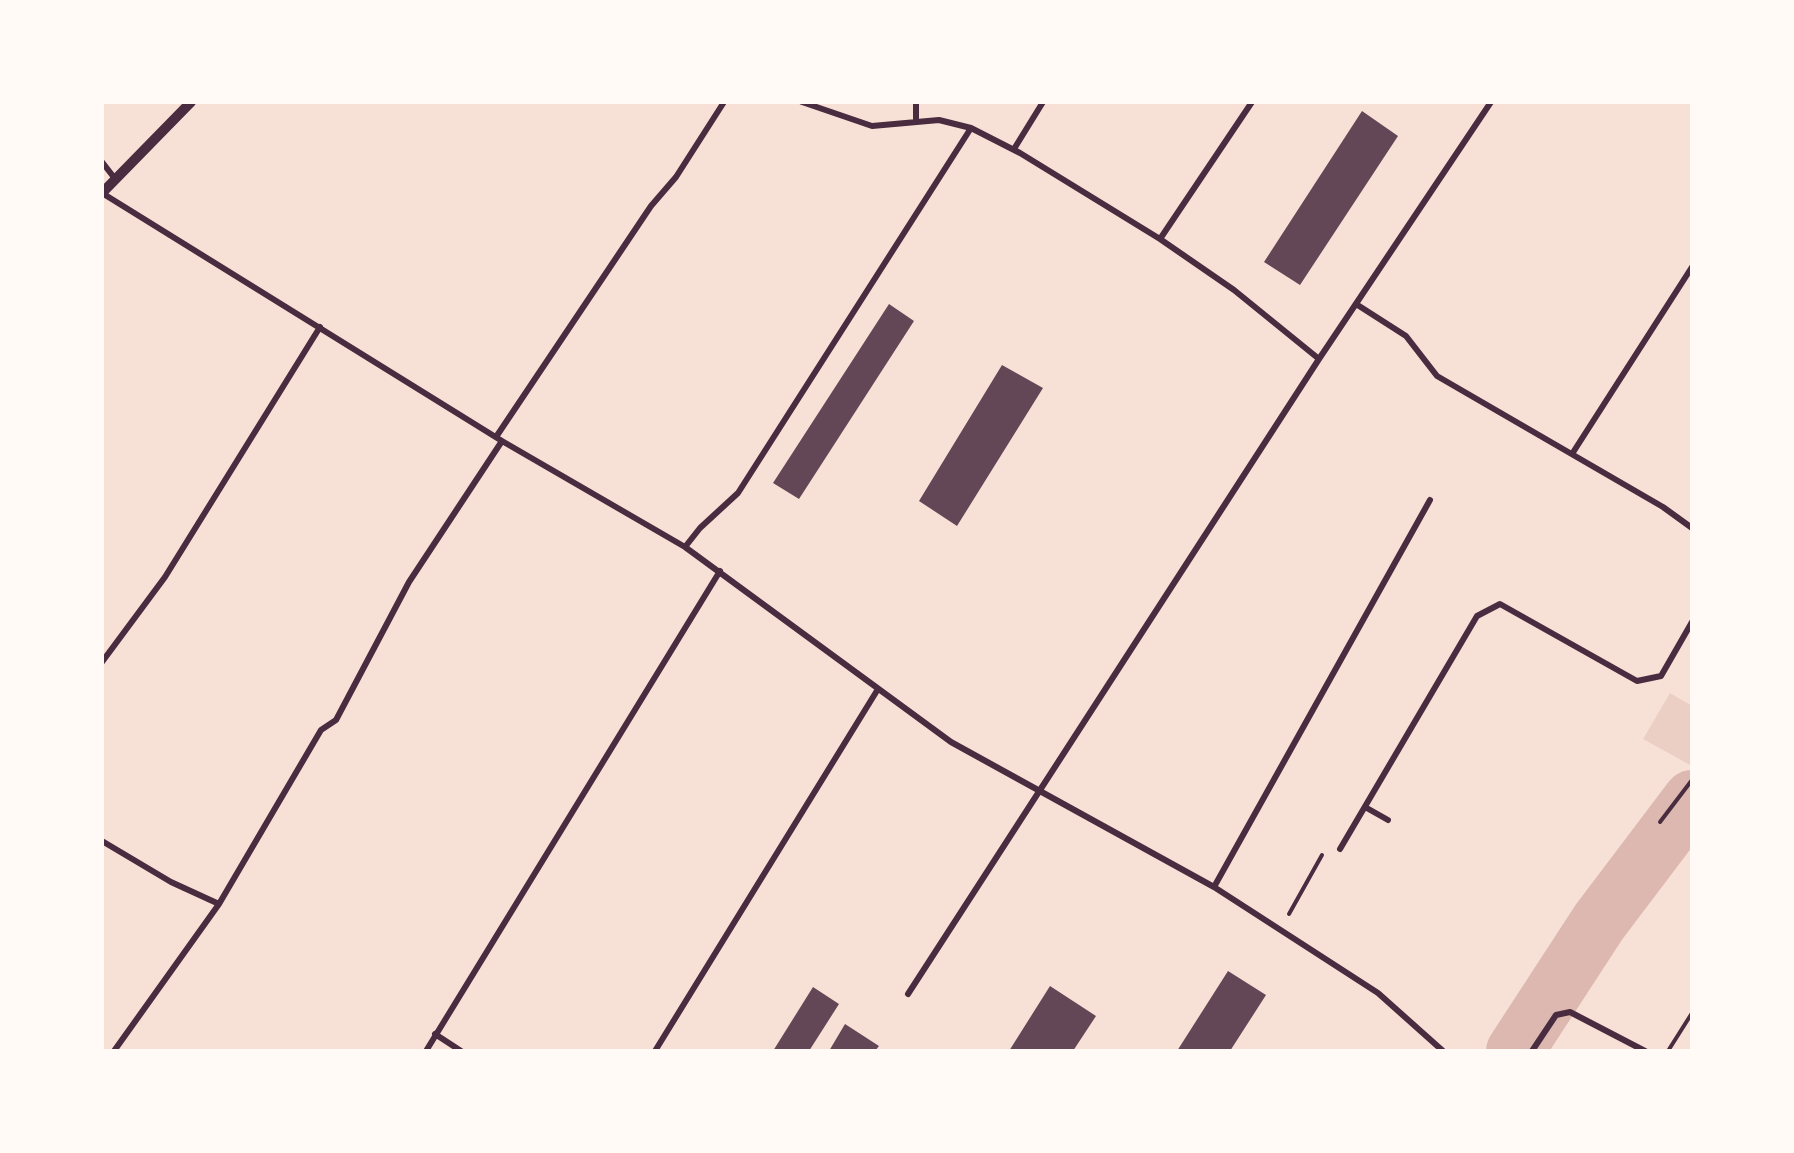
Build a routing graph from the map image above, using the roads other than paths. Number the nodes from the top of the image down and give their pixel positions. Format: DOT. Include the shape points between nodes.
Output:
graph roads {
  1 [pos="191,102"];
  2 [pos="724,102"];
  3 [pos="802,102"];
  4 [pos="916,102"];
  5 [pos="1043,102"];
  6 [pos="1252,102"];
  7 [pos="1491,102"];
  8 [pos="916,121"];
  9 [pos="970,128"];
  10 [pos="1014,149"];
  11 [pos="102,162"];
  12 [pos="116,180"];
  13 [pos="102,193"];
  14 [pos="1160,239"];
  15 [pos="1692,267"];
  16 [pos="1356,304"];
  17 [pos="320,327"];
  18 [pos="1319,359"];
  19 [pos="499,439"];
  20 [pos="1572,454"];
  21 [pos="1430,500"];
  22 [pos="1692,528"];
  23 [pos="685,547"];
  24 [pos="720,571"];
  25 [pos="1692,622"];
  26 [pos="102,662"];
  27 [pos="878,689"];
  28 [pos="1039,791"];
  29 [pos="1365,807"];
  30 [pos="1388,820"];
  31 [pos="102,840"];
  32 [pos="1340,849"];
  33 [pos="1214,887"];
  34 [pos="219,904"];
  35 [pos="908,994"];
  36 [pos="435,1034"];
  37 [pos="114,1051"];
  38 [pos="426,1051"];
  39 [pos="461,1051"];
  40 [pos="655,1051"];
  41 [pos="1443,1051"];
  42 [pos="1532,1051"];
  43 [pos="1645,1051"];
  1 -- 12 [label="street"];
  2 -- 19 [label="street"];
  3 -- 8 [label="street" via="872,126"];
  4 -- 8 [label="street"];
  5 -- 10 [label="street"];
  6 -- 14 [label="street"];
  7 -- 16 [label="street"];
  8 -- 9 [label="street" via="939,120"];
  9 -- 10 [label="street"];
  9 -- 23 [label="street" via="738,493"];
  10 -- 14 [label="street"];
  11 -- 12 [label="street"];
  12 -- 13 [label="street"];
  13 -- 17 [label="street"];
  14 -- 18 [label="street" via="1234,290"];
  15 -- 20 [label="street"];
  16 -- 18 [label="street"];
  16 -- 20 [label="street" via="1406,336 1437,376"];
  17 -- 19 [label="street"];
  17 -- 26 [label="street" via="165,577"];
  18 -- 28 [label="street"];
  19 -- 23 [label="street"];
  19 -- 34 [label="street" via="409,582 336,720 321,730"];
  20 -- 22 [label="street"];
  21 -- 33 [label="street"];
  23 -- 24 [label="street"];
  24 -- 27 [label="street"];
  24 -- 36 [label="street"];
  25 -- 29 [label="street" via="1661,676 1637,681 1500,604 1478,616"];
  27 -- 28 [label="street" via="951,742"];
  27 -- 40 [label="street"];
  28 -- 33 [label="street"];
  28 -- 35 [label="street"];
  29 -- 30 [label="street"];
  29 -- 32 [label="street"];
  31 -- 34 [label="street" via="171,882"];
  33 -- 41 [label="street" via="1378,993"];
  34 -- 37 [label="street"];
  36 -- 38 [label="street"];
  36 -- 39 [label="street"];
  42 -- 43 [label="street" via="1556,1015 1570,1012"];
}
